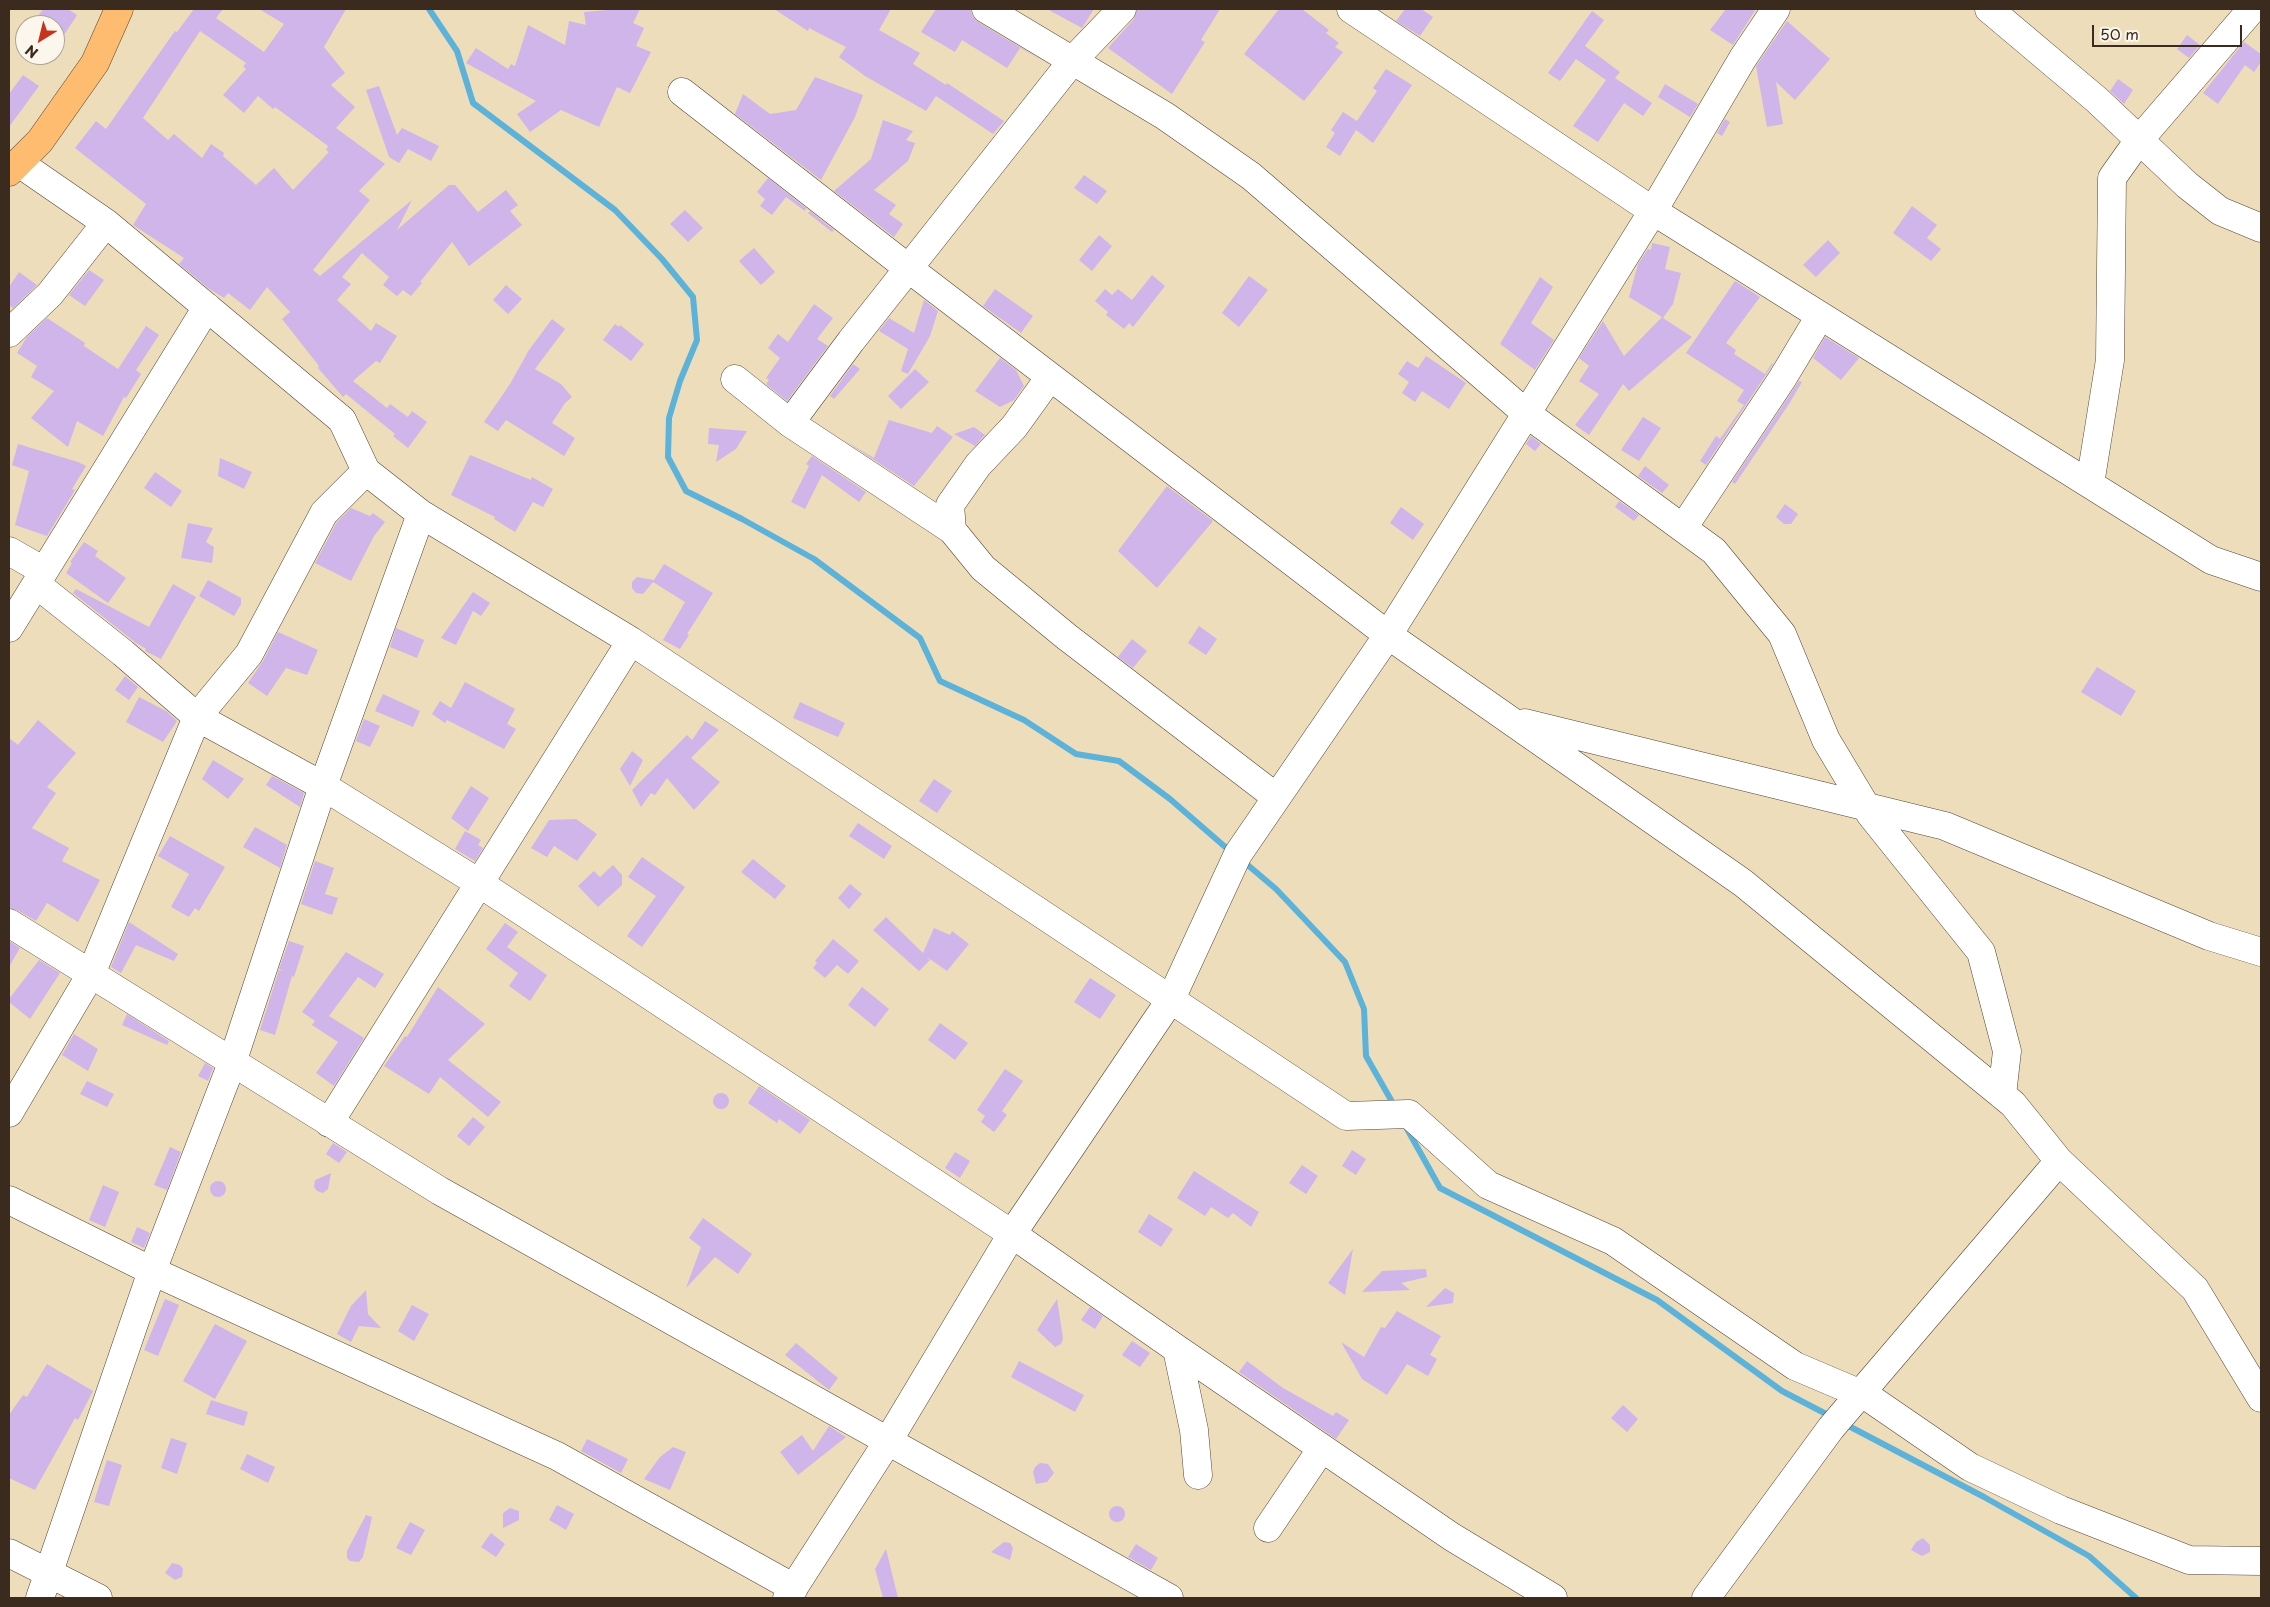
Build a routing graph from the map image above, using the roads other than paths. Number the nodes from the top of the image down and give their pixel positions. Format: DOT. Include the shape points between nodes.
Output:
graph roads {
  1 [pos="119,9"];
  2 [pos="986,9"];
  3 [pos="1122,9"];
  4 [pos="1351,9"];
  5 [pos="1776,9"];
  6 [pos="1989,9"];
  7 [pos="2252,9"];
  8 [pos="1073,60"];
  9 [pos="682,92"];
  10 [pos="2139,140"];
  11 [pos="14,167"];
  12 [pos="1653,212"];
  13 [pos="106,223"];
  14 [pos="2261,228"];
  15 [pos="908,268"];
  16 [pos="207,307"];
  17 [pos="1820,316"];
  18 [pos="9,333"];
  19 [pos="1050,377"];
  20 [pos="735,379"];
  21 [pos="1527,414"];
  22 [pos="790,424"];
  23 [pos="366,471"];
  24 [pos="2090,484"];
  25 [pos="421,514"];
  26 [pos="1682,528"];
  27 [pos="952,530"];
  28 [pos="9,551"];
  29 [pos="2261,577"];
  30 [pos="40,578"];
  31 [pos="9,628"];
  32 [pos="1388,635"];
  33 [pos="631,642"];
  34 [pos="197,717"];
  35 [pos="1509,719"];
  36 [pos="323,786"];
  37 [pos="1276,797"];
  38 [pos="1867,807"];
  39 [pos="479,883"];
  40 [pos="9,922"];
  41 [pos="2261,952"];
  42 [pos="91,974"];
  43 [pos="1171,999"];
  44 [pos="232,1062"];
  45 [pos="2002,1095"];
  46 [pos="9,1113"];
  47 [pos="329,1123"];
  48 [pos="2059,1161"];
  49 [pos="9,1200"];
  50 [pos="1012,1234"];
  51 [pos="152,1271"];
  52 [pos="1176,1349"];
  53 [pos="1861,1394"];
  54 [pos="2261,1398"];
  55 [pos="888,1441"];
  56 [pos="1322,1448"];
  57 [pos="1198,1475"];
  58 [pos="1268,1528"];
  59 [pos="9,1553"];
  60 [pos="2261,1560"];
  61 [pos="44,1586"];
  62 [pos="791,1593"];
  63 [pos="98,1598"];
  64 [pos="1169,1598"];
  65 [pos="1553,1598"];
  66 [pos="1706,1598"];
  1 -- 11 [label="main road" via="95,63 40,141"];
  2 -- 8 [label="street"];
  3 -- 8 [label="street"];
  4 -- 12 [label="street"];
  5 -- 12 [label="street" via="1743,58"];
  6 -- 10 [label="street" via="2097,100"];
  7 -- 10 [label="street"];
  8 -- 15 [label="street"];
  8 -- 21 [label="street" via="1165,116 1251,176"];
  9 -- 15 [label="street"];
  10 -- 14 [label="street" via="2220,211"];
  10 -- 24 [label="street" via="2112,178 2110,360"];
  11 -- 13 [label="street"];
  12 -- 17 [label="street"];
  12 -- 21 [label="street"];
  13 -- 16 [label="street"];
  13 -- 18 [label="street" via="50,294"];
  15 -- 19 [label="street"];
  15 -- 22 [label="street"];
  16 -- 23 [label="street" via="342,420"];
  16 -- 30 [label="street"];
  17 -- 24 [label="street"];
  17 -- 26 [label="street" via="1782,380"];
  19 -- 27 [label="street" via="1014,427 978,465 950,505"];
  19 -- 32 [label="street"];
  20 -- 22 [label="street"];
  21 -- 26 [label="street"];
  21 -- 32 [label="street"];
  22 -- 27 [label="street"];
  23 -- 25 [label="street"];
  23 -- 34 [label="street" via="324,513 249,654"];
  24 -- 29 [label="street" via="2211,560"];
  25 -- 33 [label="street"];
  25 -- 36 [label="street"];
  26 -- 38 [label="street" via="1714,551 1782,634 1826,740"];
  27 -- 37 [label="street" via="983,568 1059,631"];
  28 -- 30 [label="street"];
  30 -- 31 [label="street"];
  30 -- 34 [label="street"];
  32 -- 35 [label="street"];
  32 -- 37 [label="street"];
  33 -- 39 [label="street"];
  33 -- 43 [label="street"];
  34 -- 36 [label="street"];
  34 -- 42 [label="street"];
  35 -- 38 [label="street"];
  35 -- 45 [label="street" via="1743,883"];
  36 -- 39 [label="street"];
  36 -- 44 [label="street"];
  37 -- 43 [label="street" via="1238,854"];
  38 -- 41 [label="street" via="1946,826 2208,936"];
  38 -- 45 [label="street" via="1981,952 2007,1051"];
  39 -- 47 [label="street"];
  39 -- 50 [label="street"];
  40 -- 42 [label="street"];
  42 -- 44 [label="street"];
  42 -- 46 [label="street"];
  43 -- 50 [label="street"];
  43 -- 53 [label="street" via="1346,1116 1409,1114 1488,1185 1612,1241 1795,1366"];
  44 -- 47 [label="street"];
  44 -- 51 [label="street"];
  45 -- 48 [label="street"];
  47 -- 55 [label="street" via="440,1191"];
  48 -- 53 [label="street"];
  48 -- 54 [label="street" via="2195,1289"];
  49 -- 51 [label="street"];
  50 -- 52 [label="street"];
  50 -- 55 [label="street"];
  51 -- 61 [label="street"];
  51 -- 62 [label="street" via="557,1456"];
  52 -- 56 [label="street"];
  52 -- 57 [label="street" via="1194,1430"];
  53 -- 60 [label="street" via="1970,1467 2062,1510 2189,1560"];
  53 -- 66 [label="street" via="1831,1428"];
  55 -- 62 [label="street"];
  55 -- 64 [label="street"];
  56 -- 58 [label="street"];
  56 -- 65 [label="street" via="1452,1537"];
  59 -- 61 [label="street"];
  61 -- 63 [label="street"];
}
